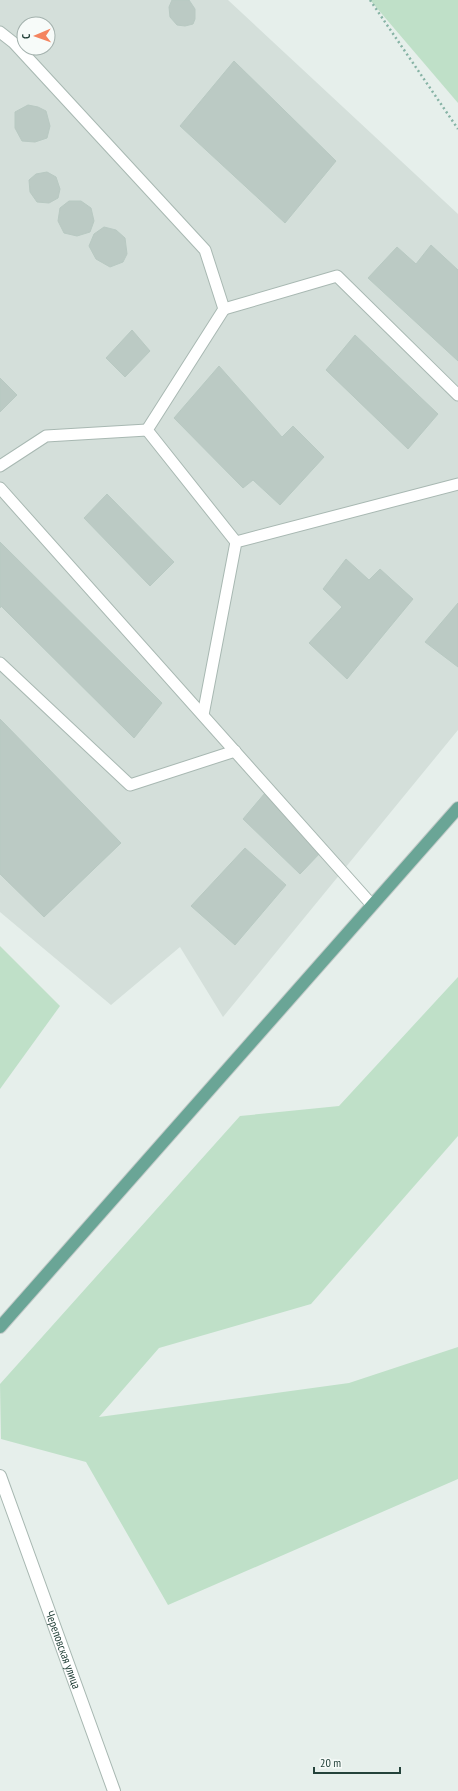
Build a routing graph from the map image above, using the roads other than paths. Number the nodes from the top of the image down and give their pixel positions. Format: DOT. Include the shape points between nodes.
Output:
graph roads {
  1 [pos="0,32"];
  2 [pos="224,309"];
  3 [pos="458,395"];
  4 [pos="148,430"];
  5 [pos="0,466"];
  6 [pos="458,484"];
  7 [pos="0,488"];
  8 [pos="236,542"];
  9 [pos="0,663"];
  10 [pos="203,715"];
  11 [pos="235,751"];
  12 [pos="458,808"];
  13 [pos="372,905"];
  14 [pos="0,1327"];
  15 [pos="0,1476"];
  16 [pos="114,1791"];
  1 -- 2 [label="lane" via="14,43 205,250"];
  2 -- 3 [label="lane" via="337,276"];
  2 -- 4 [label="lane"];
  4 -- 5 [label="lane" via="46,436"];
  4 -- 8 [label="lane"];
  6 -- 8 [label="lane"];
  7 -- 10 [label="lane"];
  8 -- 10 [label="lane"];
  9 -- 11 [label="lane" via="130,785"];
  10 -- 11 [label="lane"];
  11 -- 13 [label="lane"];
  12 -- 13 [label="main road"];
  13 -- 14 [label="main road"];
  15 -- 16 [label="street, Череповская улица"];
}
